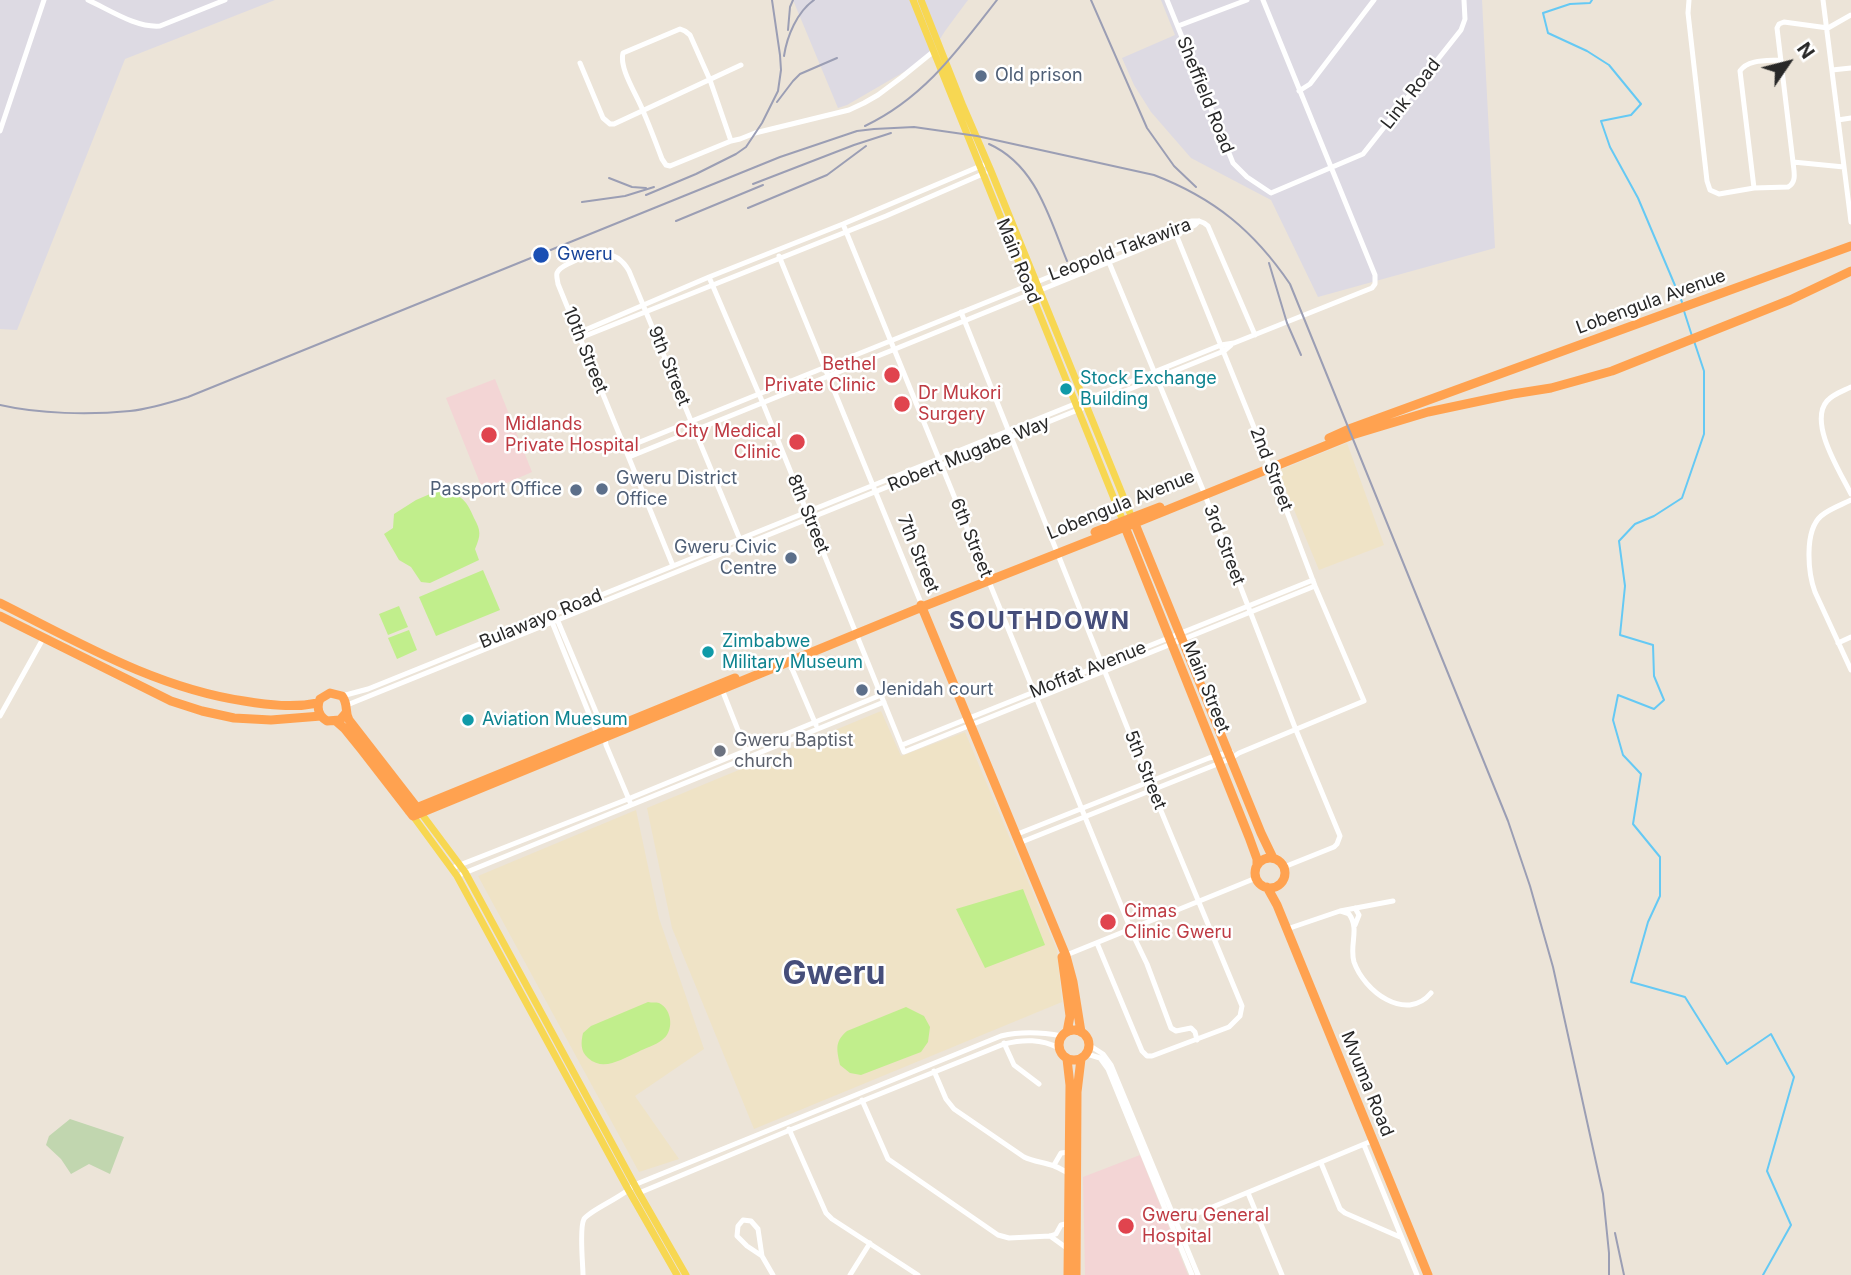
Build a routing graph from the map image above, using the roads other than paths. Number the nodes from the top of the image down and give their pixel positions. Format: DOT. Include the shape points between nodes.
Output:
graph roads {
  1 [pos="44,0"];
  2 [pos="88,0"];
  3 [pos="225,0"];
  4 [pos="913,0"];
  5 [pos="921,0"];
  6 [pos="1167,0"];
  7 [pos="1247,0"];
  8 [pos="1263,0"];
  9 [pos="1374,0"];
  10 [pos="1464,0"];
  11 [pos="1689,0"];
  12 [pos="1823,0"];
  13 [pos="1851,15"];
  14 [pos="1178,26"];
  15 [pos="1828,28"];
  16 [pos="940,46"];
  17 [pos="933,52"];
  18 [pos="1781,60"];
  19 [pos="580,63"];
  20 [pos="741,65"];
  21 [pos="1851,68"];
  22 [pos="1832,70"];
  23 [pos="710,80"];
  24 [pos="1300,91"];
  25 [pos="643,111"];
  26 [pos="1851,118"];
  27 [pos="1838,120"];
  28 [pos="0,131"];
  29 [pos="731,141"];
  30 [pos="1793,162"];
  31 [pos="1331,168"];
  32 [pos="986,169"];
  33 [pos="1846,171"];
  34 [pos="1754,188"];
  35 [pos="913,195"];
  36 [pos="917,203"];
  37 [pos="1199,221"];
  38 [pos="1007,222"];
  39 [pos="1851,222"];
  40 [pos="844,224"];
  41 [pos="1173,228"];
  42 [pos="847,232"];
  43 [pos="1176,235"];
  44 [pos="1851,246"];
  45 [pos="777,250"];
  46 [pos="1106,254"];
  47 [pos="781,259"];
  48 [pos="1109,262"];
  49 [pos="626,265"];
  50 [pos="1851,271"];
  51 [pos="709,276"];
  52 [pos="1036,281"];
  53 [pos="1027,285"];
  54 [pos="713,286"];
  55 [pos="1039,290"];
  56 [pos="1030,293"];
  57 [pos="644,304"];
  58 [pos="647,312"];
  59 [pos="961,312"];
  60 [pos="964,320"];
  61 [pos="579,335"];
  62 [pos="1255,335"];
  63 [pos="892,340"];
  64 [pos="895,348"];
  65 [pos="1222,348"];
  66 [pos="825,366"];
  67 [pos="829,375"];
  68 [pos="1155,376"];
  69 [pos="1851,387"];
  70 [pos="759,394"];
  71 [pos="762,401"];
  72 [pos="1086,403"];
  73 [pos="1077,407"];
  74 [pos="691,421"];
  75 [pos="695,430"];
  76 [pos="1009,434"];
  77 [pos="625,448"];
  78 [pos="629,457"];
  79 [pos="941,462"];
  80 [pos="1269,465"];
  81 [pos="875,489"];
  82 [pos="1203,492"];
  83 [pos="1851,494"];
  84 [pos="1851,500"];
  85 [pos="808,515"];
  86 [pos="1129,522"];
  87 [pos="741,542"];
  88 [pos="1057,551"];
  89 [pos="1152,565"];
  90 [pos="674,568"];
  91 [pos="1142,569"];
  92 [pos="988,579"];
  93 [pos="1314,583"];
  94 [pos="1165,597"];
  95 [pos="1154,601"];
  96 [pos="0,603"];
  97 [pos="921,605"];
  98 [pos="1249,610"];
  99 [pos="552,614"];
  100 [pos="0,616"];
  101 [pos="555,621"];
  102 [pos="47,627"];
  103 [pos="856,632"];
  104 [pos="1181,637"];
  105 [pos="1851,637"];
  106 [pos="43,638"];
  107 [pos="1170,641"];
  108 [pos="1838,643"];
  109 [pos="788,659"];
  110 [pos="1103,664"];
  111 [pos="1851,670"];
  112 [pos="1105,671"];
  113 [pos="1197,676"];
  114 [pos="1185,679"];
  115 [pos="721,687"];
  116 [pos="369,692"];
  117 [pos="1034,692"];
  118 [pos="881,695"];
  119 [pos="1036,700"];
  120 [pos="884,702"];
  121 [pos="318,703"];
  122 [pos="345,705"];
  123 [pos="1213,714"];
  124 [pos="0,716"];
  125 [pos="321,716"];
  126 [pos="1201,718"];
  127 [pos="336,722"];
  128 [pos="970,722"];
  129 [pos="816,726"];
  130 [pos="1296,730"];
  131 [pos="603,737"];
  132 [pos="902,745"];
  133 [pos="905,752"];
  134 [pos="748,754"];
  135 [pos="1232,755"];
  136 [pos="1218,759"];
  137 [pos="1149,782"];
  138 [pos="1152,790"];
  139 [pos="1245,795"];
  140 [pos="1234,799"];
  141 [pos="630,802"];
  142 [pos="1081,809"];
  143 [pos="415,812"];
  144 [pos="1084,816"];
  145 [pos="1261,833"];
  146 [pos="1249,837"];
  147 [pos="1017,839"];
  148 [pos="506,847"];
  149 [pos="509,855"];
  150 [pos="1273,858"];
  151 [pos="1257,865"];
  152 [pos="1284,867"];
  153 [pos="459,870"];
  154 [pos="1256,878"];
  155 [pos="1279,885"];
  156 [pos="1266,887"];
  157 [pos="1393,901"];
  158 [pos="1198,902"];
  159 [pos="1277,905"];
  160 [pos="1355,908"];
  161 [pos="1340,911"];
  162 [pos="1355,925"];
  163 [pos="1132,929"];
  164 [pos="1287,929"];
  165 [pos="1097,943"];
  166 [pos="1063,953"];
  167 [pos="1431,993"];
  168 [pos="1081,1032"];
  169 [pos="1064,1034"];
  170 [pos="1001,1036"];
  171 [pos="1197,1040"];
  172 [pos="1004,1044"];
  173 [pos="1059,1048"];
  174 [pos="1086,1053"];
  175 [pos="1067,1059"];
  176 [pos="932,1064"];
  177 [pos="934,1072"];
  178 [pos="1040,1084"];
  179 [pos="861,1097"];
  180 [pos="788,1127"];
  181 [pos="1374,1140"];
  182 [pos="1364,1145"];
  183 [pos="713,1153"];
  184 [pos="1072,1153"];
  185 [pos="716,1161"];
  186 [pos="1321,1163"];
  187 [pos="1054,1165"];
  188 [pos="1073,1174"];
  189 [pos="632,1188"];
  190 [pos="639,1193"];
  191 [pos="1248,1193"];
  192 [pos="1072,1223"];
  193 [pos="1174,1223"];
  194 [pos="1050,1236"];
  195 [pos="1401,1237"];
  196 [pos="870,1243"];
  197 [pos="1072,1247"];
  198 [pos="762,1256"];
  199 [pos="583,1275"];
  200 [pos="677,1275"];
  201 [pos="686,1275"];
  202 [pos="773,1275"];
  203 [pos="850,1275"];
  204 [pos="918,1275"];
  205 [pos="1068,1275"];
  206 [pos="1076,1275"];
  207 [pos="1192,1275"];
  208 [pos="1198,1275"];
  209 [pos="1282,1275"];
  210 [pos="1417,1275"];
  211 [pos="1428,1275"];
  1 -- 28 [label="street"];
  2 -- 3 [label="street" via="150,27"];
  4 -- 17 [label="main road, Main Road"];
  5 -- 16 [label="main road, Main Road"];
  6 -- 14 [label="street, Sheffield Road"];
  7 -- 14 [label="street"];
  8 -- 24 [label="street, Robert Mugabe Way"];
  9 -- 24 [label="street" via="1310,85"];
  10 -- 31 [label="street, Link Road" via="1461,30 1371,144 1363,154"];
  11 -- 34 [label="street" via="1708,186 1719,194"];
  12 -- 15 [label="street"];
  13 -- 15 [label="street"];
  14 -- 31 [label="street, Sheffield Road" via="1233,163 1247,177 1271,192"];
  15 -- 18 [label="street" via="1781,22 1777,28"];
  15 -- 22 [label="street"];
  16 -- 17 [label="street"];
  16 -- 32 [label="main road, Main Road"];
  17 -- 29 [label="street" via="878,95 849,110"];
  17 -- 32 [label="main road, Main Road"];
  18 -- 30 [label="street"];
  18 -- 34 [label="street" via="1748,63 1740,71"];
  19 -- 25 [label="street" via="607,122 614,124"];
  20 -- 23 [label="street"];
  21 -- 22 [label="street"];
  22 -- 27 [label="street"];
  23 -- 25 [label="street"];
  23 -- 25 [label="street" via="690,35 680,29 625,51 623,65"];
  23 -- 29 [label="street"];
  24 -- 31 [label="street, Robert Mugabe Way"];
  25 -- 29 [label="street" via="666,165 674,166"];
  26 -- 27 [label="street"];
  27 -- 33 [label="street"];
  30 -- 33 [label="street"];
  30 -- 34 [label="street" via="1790,186"];
  31 -- 62 [label="street, Robert Mugabe Way" via="1375,284"];
  32 -- 35 [label="street"];
  32 -- 36 [label="street"];
  32 -- 38 [label="main road, Main Road"];
  33 -- 39 [label="street"];
  35 -- 36 [label="street"];
  35 -- 40 [label="street"];
  36 -- 42 [label="street"];
  37 -- 41 [label="street, Leopold Takawira"];
  37 -- 43 [label="street, Leopold Takawira"];
  37 -- 62 [label="street" via="1208,226"];
  38 -- 52 [label="main road, Main Road"];
  38 -- 53 [label="main road, Main Road"];
  40 -- 42 [label="street, 6th Street"];
  40 -- 45 [label="street"];
  41 -- 43 [label="street, 2nd Street"];
  41 -- 46 [label="street, Leopold Takawira"];
  42 -- 47 [label="street"];
  42 -- 63 [label="street, 6th Street"];
  43 -- 48 [label="street, Leopold Takawira"];
  43 -- 65 [label="street, 2nd Street"];
  44 -- 80 [label="highway, Lobengula Avenue" via="1349,429"];
  45 -- 47 [label="street, 7th Street"];
  45 -- 51 [label="street"];
  46 -- 48 [label="street, 3rd Street"];
  46 -- 52 [label="street, Leopold Takawira"];
  47 -- 54 [label="street"];
  47 -- 66 [label="street, 7th Street"];
  48 -- 55 [label="street, Leopold Takawira"];
  48 -- 68 [label="street, 3rd Street"];
  49 -- 57 [label="street, 9th Street"];
  49 -- 61 [label="street, 10th Street" via="619,258 591,253 561,268 558,284"];
  50 -- 80 [label="highway, Lobengula Avenue" via="1612,371 1400,419"];
  51 -- 54 [label="street, 8th Street"];
  51 -- 57 [label="street"];
  52 -- 53 [label="street, Leopold Takawira"];
  52 -- 55 [label="main road, Main Road"];
  53 -- 56 [label="main road, Main Road"];
  53 -- 59 [label="street, Leopold Takawira"];
  54 -- 58 [label="street"];
  54 -- 70 [label="street, 8th Street"];
  55 -- 56 [label="street, Leopold Takawira"];
  55 -- 72 [label="main road, Main Road"];
  56 -- 60 [label="street, Leopold Takawira"];
  56 -- 73 [label="main road, Main Road"];
  57 -- 58 [label="street, 9th Street"];
  57 -- 61 [label="street"];
  58 -- 61 [label="street"];
  58 -- 74 [label="street, 9th Street"];
  59 -- 60 [label="street, 5th Street"];
  59 -- 63 [label="street, Leopold Takawira"];
  60 -- 64 [label="street, Leopold Takawira"];
  60 -- 76 [label="street, 5th Street"];
  61 -- 77 [label="street, 10th Street"];
  62 -- 65 [label="street, Robert Mugabe Way"];
  63 -- 64 [label="street, 6th Street"];
  63 -- 66 [label="street, Leopold Takawira"];
  64 -- 67 [label="street, Leopold Takawira"];
  64 -- 79 [label="street, 6th Street"];
  65 -- 68 [label="street, Robert Mugabe Way"];
  65 -- 80 [label="street, 2nd Street"];
  66 -- 67 [label="street, 7th Street"];
  66 -- 70 [label="street, Leopold Takawira"];
  67 -- 71 [label="street, Leopold Takawira"];
  67 -- 81 [label="street, 7th Street"];
  68 -- 72 [label="street, Robert Mugabe Way"];
  68 -- 82 [label="street, 3rd Street"];
  69 -- 83 [label="street" via="1827,401 1822,421 1826,444"];
  70 -- 71 [label="street, 8th Street"];
  70 -- 74 [label="street, Leopold Takawira"];
  71 -- 75 [label="street, Leopold Takawira"];
  71 -- 85 [label="street, 8th Street"];
  72 -- 73 [label="street, Robert Mugabe Way"];
  72 -- 86 [label="main road, Main Road"];
  73 -- 76 [label="street, Robert Mugabe Way"];
  73 -- 86 [label="main road, Main Road"];
  74 -- 75 [label="street, 9th Street"];
  74 -- 77 [label="street, Leopold Takawira"];
  75 -- 78 [label="street, Leopold Takawira"];
  75 -- 87 [label="street, 9th Street"];
  76 -- 79 [label="street, Robert Mugabe Way"];
  76 -- 88 [label="street, 5th Street"];
  77 -- 78 [label="street, 10th Street"];
  78 -- 90 [label="street, 10th Street"];
  79 -- 81 [label="street, Robert Mugabe Way"];
  79 -- 92 [label="street, 6th Street"];
  80 -- 82 [label="highway, Lobengula Avenue"];
  80 -- 93 [label="street, 2nd Street"];
  81 -- 85 [label="street, Robert Mugabe Way"];
  81 -- 97 [label="street, 7th Street"];
  82 -- 86 [label="highway, Lobengula Avenue"];
  82 -- 98 [label="street, 3rd Street"];
  84 -- 108 [label="street" via="1816,521 1808,559 1812,585"];
  85 -- 87 [label="street, Robert Mugabe Way"];
  85 -- 103 [label="street, 8th Street"];
  86 -- 88 [label="highway, Lobengula Avenue"];
  86 -- 89 [label="highway, Main Street"];
  86 -- 91 [label="highway, Main Street"];
  87 -- 90 [label="street, Bulawayo Road"];
  88 -- 92 [label="highway, Lobengula Avenue"];
  88 -- 110 [label="street, 5th Street"];
  89 -- 91 [label="highway"];
  89 -- 94 [label="highway, Main Street"];
  90 -- 99 [label="street, Bulawayo Road"];
  90 -- 101 [label="street, Bulawayo Road"];
  91 -- 95 [label="highway, Main Street"];
  92 -- 97 [label="highway, Lobengula Avenue"];
  92 -- 117 [label="street, 6th Street"];
  93 -- 98 [label="street, Moffat Avenue"];
  93 -- 130 [label="street, 2nd Street" via="1364,701"];
  94 -- 95 [label="highway"];
  94 -- 104 [label="highway, Main Street"];
  95 -- 107 [label="highway, Main Street"];
  96 -- 102 [label="highway"];
  97 -- 103 [label="highway, Lobengula Avenue"];
  97 -- 128 [label="highway, 7th Street"];
  98 -- 104 [label="street, Moffat Avenue"];
  98 -- 130 [label="street, 3rd Street"];
  99 -- 101 [label="street"];
  99 -- 116 [label="street, Bulawayo Road"];
  100 -- 106 [label="highway"];
  101 -- 116 [label="street, Bulawayo Road"];
  101 -- 131 [label="street"];
  102 -- 106 [label="street"];
  102 -- 121 [label="highway" via="136,671 216,697 267,705"];
  103 -- 109 [label="highway, Lobengula Avenue"];
  103 -- 118 [label="street, 8th Street"];
  104 -- 107 [label="street, Moffat Avenue"];
  104 -- 113 [label="highway, Main Street"];
  105 -- 108 [label="street"];
  106 -- 124 [label="street"];
  106 -- 125 [label="highway" via="171,701 202,711 271,720"];
  107 -- 110 [label="street, Moffat Avenue"];
  107 -- 112 [label="street, Moffat Avenue"];
  107 -- 114 [label="highway, Main Street"];
  108 -- 111 [label="street"];
  109 -- 115 [label="highway, Lobengula Avenue"];
  109 -- 129 [label="street"];
  110 -- 112 [label="street, 5th Street"];
  110 -- 117 [label="street, Moffat Avenue"];
  112 -- 119 [label="street, Moffat Avenue"];
  112 -- 137 [label="street, 5th Street"];
  113 -- 114 [label="highway"];
  113 -- 123 [label="highway, Main Street"];
  114 -- 126 [label="highway, Main Street"];
  115 -- 131 [label="highway, Lobengula Avenue"];
  115 -- 134 [label="street"];
  116 -- 122 [label="street, Bulawayo Road"];
  117 -- 119 [label="street, 6th Street"];
  117 -- 128 [label="street, Moffat Avenue"];
  118 -- 120 [label="street, 8th Street"];
  118 -- 129 [label="street"];
  119 -- 128 [label="street, Moffat Avenue"];
  119 -- 142 [label="street, 6th Street"];
  120 -- 129 [label="street"];
  120 -- 132 [label="street, 8th Street"];
  121 -- 122 [label="highway" via="335,693"];
  121 -- 125 [label="highway"];
  122 -- 127 [label="highway"];
  122 -- 143 [label="highway"];
  123 -- 126 [label="highway"];
  123 -- 135 [label="highway, Main Street"];
  125 -- 127 [label="highway"];
  126 -- 136 [label="highway, Main Street"];
  127 -- 143 [label="highway"];
  128 -- 132 [label="street, Moffat Avenue"];
  128 -- 133 [label="street, Moffat Avenue"];
  128 -- 147 [label="highway, 7th Street"];
  129 -- 134 [label="street"];
  130 -- 135 [label="street"];
  130 -- 152 [label="street, 3rd Street" via="1340,836 1334,847"];
  131 -- 141 [label="street"];
  131 -- 143 [label="highway, Lobengula Avenue"];
  132 -- 133 [label="street, 8th Street"];
  134 -- 141 [label="street"];
  135 -- 136 [label="street"];
  135 -- 139 [label="highway, Main Street"];
  136 -- 137 [label="street"];
  136 -- 138 [label="street"];
  136 -- 140 [label="highway, Main Street"];
  137 -- 138 [label="street, 5th Street"];
  137 -- 142 [label="street"];
  138 -- 144 [label="street"];
  138 -- 158 [label="street, 5th Street"];
  139 -- 140 [label="highway"];
  139 -- 145 [label="highway, Main Street"];
  140 -- 146 [label="highway, Main Street"];
  141 -- 148 [label="street"];
  141 -- 149 [label="street"];
  142 -- 144 [label="street, 6th Street"];
  142 -- 147 [label="street"];
  143 -- 153 [label="main road"];
  144 -- 147 [label="street"];
  144 -- 163 [label="street, 6th Street"];
  145 -- 146 [label="highway"];
  145 -- 150 [label="highway, Main Street"];
  146 -- 151 [label="highway, Main Street"];
  147 -- 166 [label="highway, 7th Street"];
  148 -- 149 [label="street"];
  148 -- 153 [label="street"];
  149 -- 153 [label="street"];
  150 -- 151 [label="highway"];
  150 -- 152 [label="highway, Main Street"];
  151 -- 154 [label="highway, Main Street"];
  152 -- 155 [label="highway"];
  153 -- 189 [label="main road"];
  154 -- 156 [label="highway"];
  154 -- 158 [label="street"];
  155 -- 156 [label="highway"];
  155 -- 159 [label="highway, Mvuma Road"];
  156 -- 159 [label="highway, Mvuma Road"];
  157 -- 160 [label="street"];
  158 -- 163 [label="street"];
  158 -- 171 [label="street, 5th Street" via="1242,1011 1233,1024"];
  159 -- 164 [label="highway, Mvuma Road"];
  160 -- 161 [label="street"];
  160 -- 162 [label="street" via="1359,915"];
  161 -- 162 [label="street" via="1349,914"];
  161 -- 164 [label="street"];
  162 -- 167 [label="street" via="1352,954 1371,989 1401,1004 1422,1001"];
  163 -- 165 [label="street"];
  163 -- 171 [label="street, 6th Street" via="1172,1030 1191,1028"];
  164 -- 181 [label="highway, Mvuma Road"];
  165 -- 166 [label="street"];
  165 -- 171 [label="street, 5th Street" via="1147,1056"];
  166 -- 168 [label="highway, 7th Street"];
  166 -- 169 [label="highway, 7th Street" via="1070,1016"];
  168 -- 169 [label="highway"];
  168 -- 174 [label="highway" via="1088,1040"];
  169 -- 170 [label="street"];
  169 -- 173 [label="highway"];
  170 -- 172 [label="street"];
  170 -- 176 [label="street"];
  172 -- 173 [label="street" via="1043,1041"];
  172 -- 177 [label="street"];
  172 -- 178 [label="street" via="1017,1069"];
  173 -- 175 [label="highway"];
  174 -- 175 [label="highway"];
  174 -- 184 [label="highway" via="1077,1092"];
  174 -- 193 [label="street" via="1102,1056 1111,1065"];
  175 -- 184 [label="highway"];
  176 -- 177 [label="street"];
  176 -- 179 [label="street"];
  177 -- 179 [label="street"];
  177 -- 187 [label="street" via="954,1109 1024,1157"];
  179 -- 180 [label="street"];
  179 -- 194 [label="street" via="893,1164 998,1235"];
  180 -- 183 [label="street"];
  180 -- 185 [label="street"];
  180 -- 196 [label="street" via="826,1213"];
  181 -- 182 [label="street"];
  181 -- 211 [label="highway, Mvuma Road"];
  182 -- 186 [label="street"];
  182 -- 195 [label="street"];
  183 -- 185 [label="street"];
  183 -- 189 [label="street"];
  184 -- 187 [label="street" via="1061,1153"];
  184 -- 188 [label="highway"];
  185 -- 190 [label="street"];
  186 -- 191 [label="street"];
  186 -- 195 [label="street" via="1340,1209"];
  187 -- 188 [label="street"];
  188 -- 192 [label="highway"];
  189 -- 190 [label="main road"];
  189 -- 199 [label="street" via="584,1219"];
  189 -- 200 [label="main road"];
  190 -- 201 [label="main road"];
  191 -- 193 [label="street"];
  191 -- 209 [label="street"];
  192 -- 194 [label="street"];
  192 -- 197 [label="highway"];
  193 -- 207 [label="street"];
  193 -- 208 [label="street"];
  194 -- 197 [label="street" via="1064,1248"];
  195 -- 210 [label="street"];
  196 -- 203 [label="street"];
  196 -- 204 [label="street"];
  197 -- 205 [label="highway"];
  197 -- 206 [label="highway"];
  198 -- 198 [label="street" via="758,1228 743,1220 737,1226 737,1236"];
  198 -- 202 [label="street"];
}
